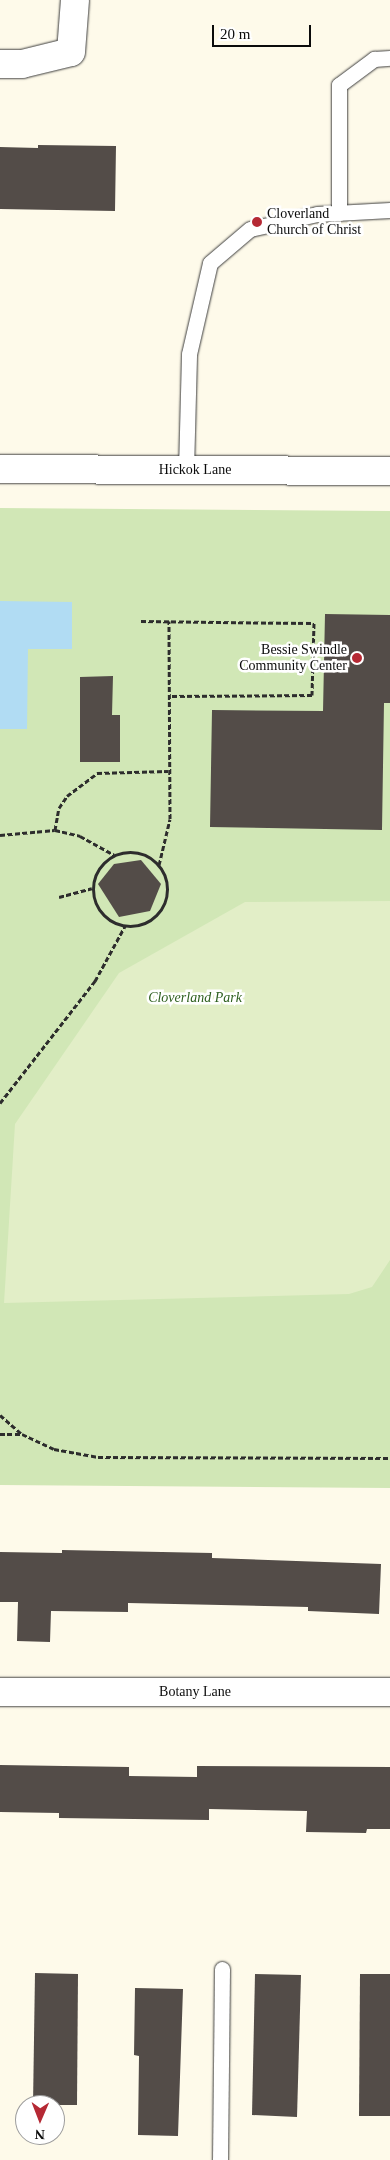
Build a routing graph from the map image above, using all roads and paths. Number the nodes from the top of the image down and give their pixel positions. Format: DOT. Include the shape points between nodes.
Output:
graph roads {
  1 [pos="75,0"];
  2 [pos="390,58"];
  3 [pos="0,64"];
  4 [pos="390,210"];
  5 [pos="339,213"];
  6 [pos="0,469"];
  7 [pos="186,470"];
  8 [pos="390,471"];
  9 [pos="141,621"];
  10 [pos="169,621"];
  11 [pos="169,696"];
  12 [pos="168,771"];
  13 [pos="54,830"];
  14 [pos="0,835"];
  15 [pos="114,855"];
  16 [pos="159,864"];
  17 [pos="92,888"];
  18 [pos="59,897"];
  19 [pos="125,926"];
  20 [pos="0,1103"];
  21 [pos="0,1415"];
  22 [pos="0,1434"];
  23 [pos="22,1434"];
  24 [pos="390,1458"];
  25 [pos="0,1692"];
  26 [pos="390,1692"];
  27 [pos="222,1969"];
  28 [pos="220,2160"];
  1 -- 3 [label="street" via="70,52 22,64"];
  2 -- 5 [label="lane" via="374,59 339,85"];
  4 -- 5 [label="lane"];
  5 -- 7 [label="lane" via="317,214 250,229 210,264 189,354"];
  6 -- 7 [label="street, Hickok Lane"];
  7 -- 8 [label="street, Hickok Lane"];
  9 -- 10 [label="path"];
  10 -- 11 [label="path"];
  10 -- 11 [label="path" via="314,623 312,695"];
  11 -- 12 [label="path"];
  12 -- 13 [label="path" via="97,773 67,796 59,808"];
  12 -- 16 [label="path" via="170,819"];
  13 -- 14 [label="path"];
  13 -- 15 [label="path" via="80,836"];
  15 -- 16 [label="path" via="138,853"];
  15 -- 17 [label="path" via="98,868"];
  16 -- 19 [label="path" via="168,888 160,913 138,926"];
  17 -- 18 [label="path"];
  17 -- 19 [label="path" via="94,899 105,917"];
  19 -- 20 [label="path" via="95,981"];
  21 -- 23 [label="path"];
  22 -- 23 [label="path"];
  23 -- 24 [label="path" via="54,1449 98,1457"];
  25 -- 26 [label="street, Botany Lane"];
  27 -- 28 [label="lane"];
}
